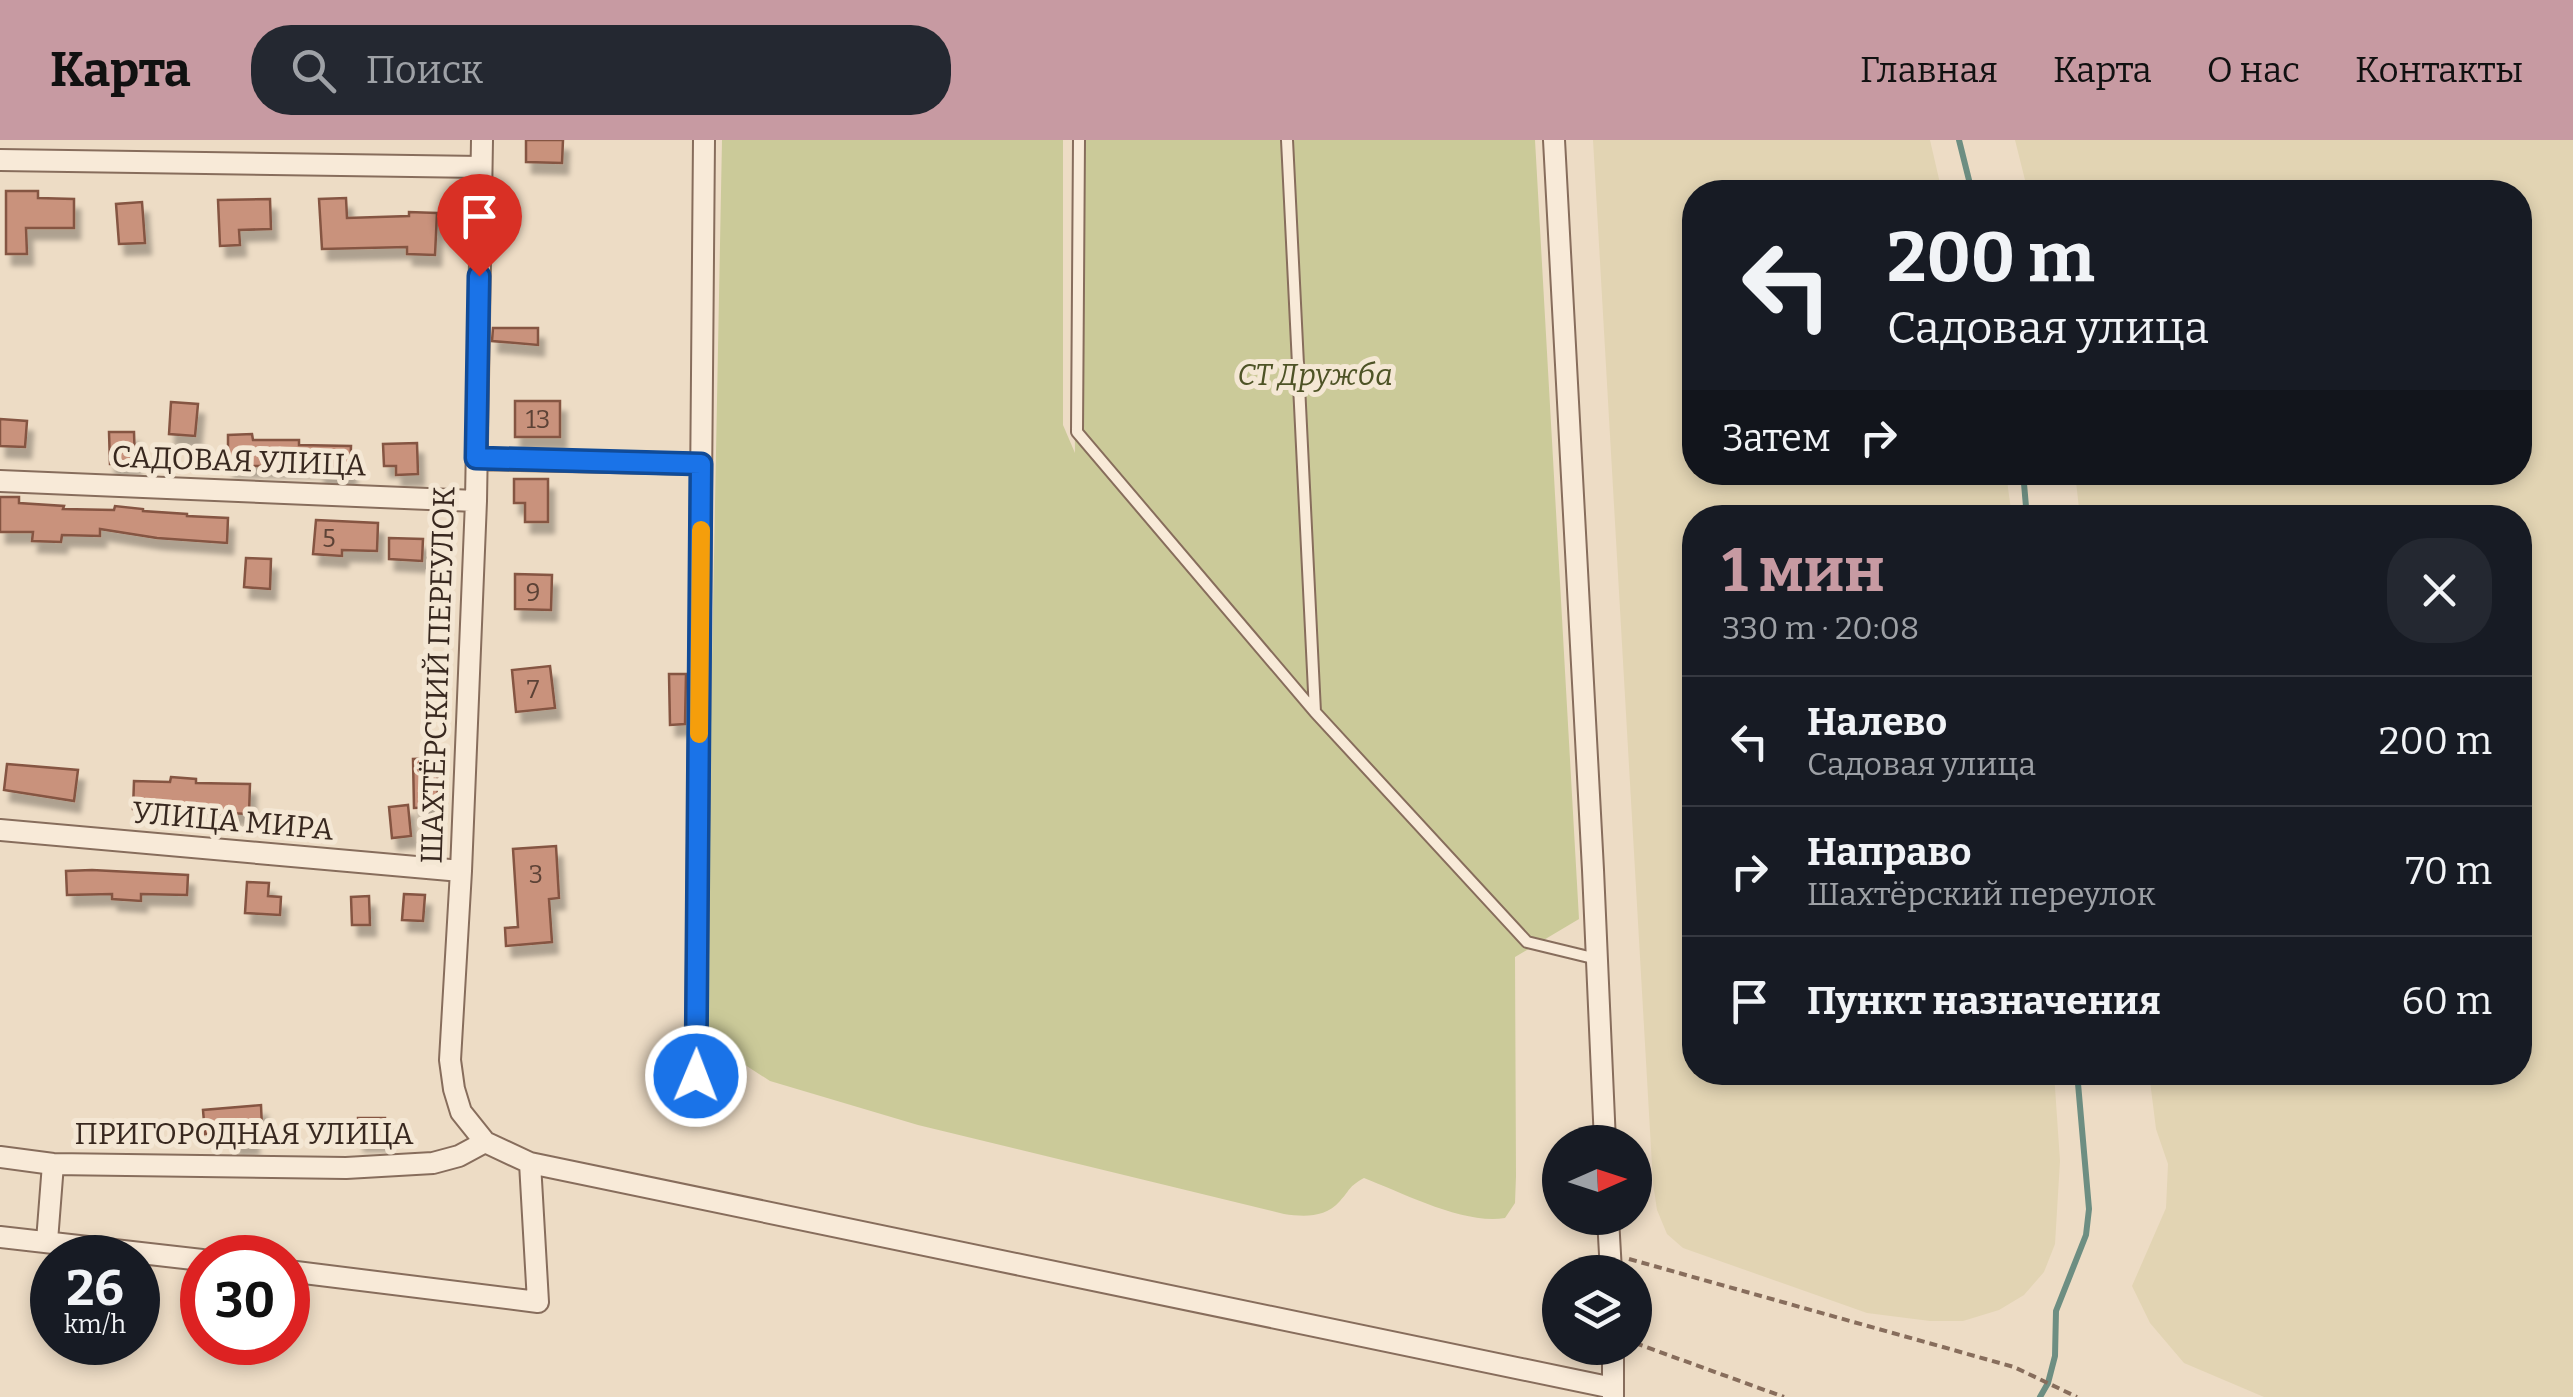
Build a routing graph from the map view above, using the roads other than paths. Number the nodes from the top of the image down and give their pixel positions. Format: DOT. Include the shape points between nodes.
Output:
graph roads {
  1 [pos="482,140"];
  2 [pos="704,140"];
  3 [pos="1079,140"];
  4 [pos="1287,140"];
  5 [pos="1554,140"];
  6 [pos="0,160"];
  7 [pos="481,167"];
  8 [pos="476,458"];
  9 [pos="701,464"];
  10 [pos="0,480"];
  11 [pos="476,501"];
  12 [pos="1315,712"];
  13 [pos="0,830"];
  14 [pos="461,871"];
  15 [pos="1597,959"];
  16 [pos="696,1076"];
  17 [pos="1604,1125"];
  18 [pos="485,1142"];
  19 [pos="0,1157"];
  20 [pos="530,1163"];
  21 [pos="53,1164"];
  22 [pos="47,1235"];
  23 [pos="0,1237"];
  24 [pos="30,1239"];
  25 [pos="310,1274"];
  26 [pos="1614,1365"];
  27 [pos="1613,1393"];
  1 -- 7 [label="street, ШАХТЁРСКИЙ ПЕРЕУЛОК"];
  2 -- 9 [label="street"];
  3 -- 12 [label="lane" via="1077,432"];
  4 -- 12 [label="lane"];
  5 -- 15 [label="street"];
  6 -- 7 [label="street"];
  7 -- 8 [label="street, ШАХТЁРСКИЙ ПЕРЕУЛОК"];
  8 -- 9 [label="street"];
  8 -- 11 [label="street, ШАХТЁРСКИЙ ПЕРЕУЛОК"];
  9 -- 16 [label="street"];
  10 -- 11 [label="street, САДОВАЯ УЛИЦА"];
  11 -- 14 [label="street, ШАХТЁРСКИЙ ПЕРЕУЛОК"];
  12 -- 15 [label="lane" via="1527,942"];
  13 -- 14 [label="street, УЛИЦА МИРА"];
  14 -- 18 [label="street, ШАХТЁРСКИЙ ПЕРЕУЛОК" via="450,1060 461,1112"];
  15 -- 17 [label="street"];
  18 -- 20 [label="street"];
  18 -- 21 [label="street, ПРИГОРОДНАЯ УЛИЦА" via="433,1164"];
  19 -- 21 [label="street, ПРИГОРОДНАЯ УЛИЦА"];
  20 -- 25 [label="street" via="538,1302"];
  20 -- 27 [label="street"];
  21 -- 22 [label="street"];
  23 -- 24 [label="street"];
  26 -- 27 [label="street"];
}
